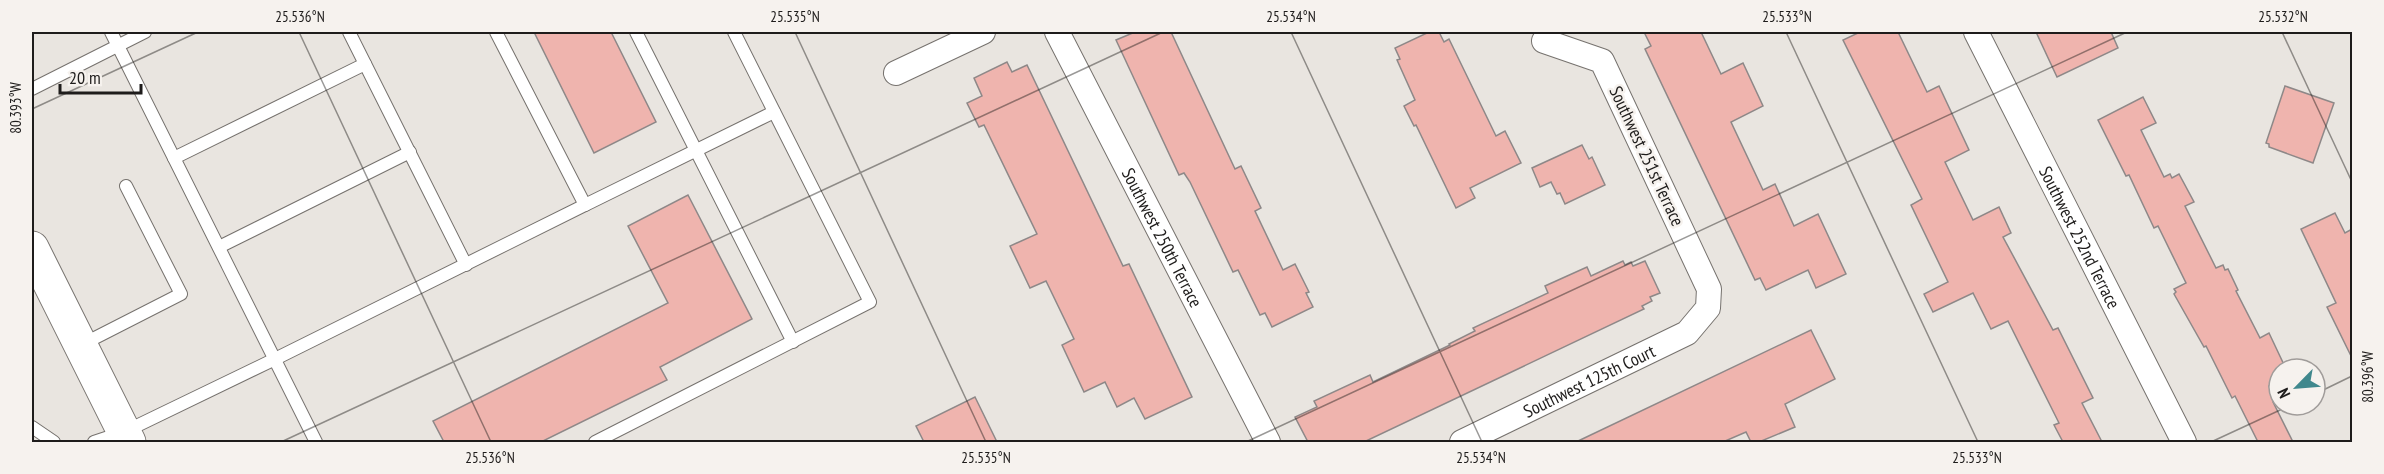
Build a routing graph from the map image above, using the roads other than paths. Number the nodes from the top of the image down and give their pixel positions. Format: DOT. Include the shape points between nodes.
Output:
graph roads {
  1 [pos="111,32"];
  2 [pos="145,32"];
  3 [pos="349,32"];
  4 [pos="496,32"];
  5 [pos="734,32"];
  6 [pos="984,32"];
  7 [pos="1057,32"];
  8 [pos="1976,32"];
  9 [pos="642,33"];
  10 [pos="1544,42"];
  11 [pos="118,45"];
  12 [pos="365,64"];
  13 [pos="896,73"];
  14 [pos="32,89"];
  15 [pos="774,112"];
  16 [pos="696,150"];
  17 [pos="410,152"];
  18 [pos="174,158"];
  19 [pos="126,186"];
  20 [pos="585,205"];
  21 [pos="32,248"];
  22 [pos="219,248"];
  23 [pos="466,265"];
  24 [pos="1708,308"];
  25 [pos="793,342"];
  26 [pos="80,345"];
  27 [pos="275,359"];
  28 [pos="32,427"];
  29 [pos="116,439"];
  30 [pos="54,442"];
  31 [pos="316,442"];
  32 [pos="595,442"];
  33 [pos="1268,442"];
  34 [pos="1462,442"];
  35 [pos="2184,442"];
  1 -- 11 [label="lane"];
  2 -- 11 [label="lane"];
  3 -- 12 [label="lane"];
  4 -- 20 [label="lane"];
  5 -- 15 [label="lane"];
  6 -- 13 [label="street"];
  7 -- 33 [label="street, Southwest 250th Terrace"];
  8 -- 35 [label="street, Southwest 252nd Terrace"];
  9 -- 16 [label="lane"];
  10 -- 24 [label="street, Southwest 251st Terrace" via="1602,61 1709,289"];
  11 -- 14 [label="lane"];
  11 -- 18 [label="lane"];
  12 -- 17 [label="lane"];
  12 -- 18 [label="lane"];
  15 -- 16 [label="lane"];
  15 -- 25 [label="lane" via="870,303"];
  16 -- 20 [label="lane"];
  16 -- 25 [label="lane"];
  17 -- 22 [label="lane"];
  17 -- 23 [label="lane"];
  18 -- 22 [label="lane"];
  19 -- 26 [label="lane" via="181,294"];
  20 -- 23 [label="lane"];
  21 -- 26 [label="street"];
  22 -- 27 [label="lane"];
  23 -- 27 [label="lane"];
  24 -- 34 [label="street, Southwest 125th Court" via="1687,333"];
  25 -- 32 [label="lane"];
  26 -- 29 [label="street"];
  27 -- 29 [label="lane"];
  27 -- 31 [label="lane"];
  28 -- 30 [label="lane"];
}
